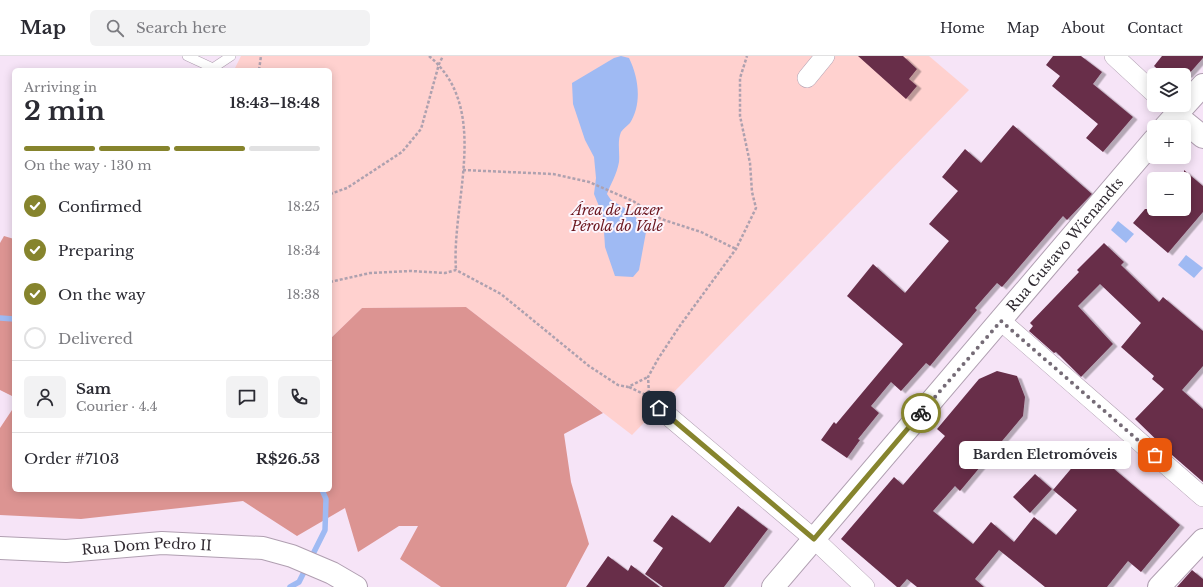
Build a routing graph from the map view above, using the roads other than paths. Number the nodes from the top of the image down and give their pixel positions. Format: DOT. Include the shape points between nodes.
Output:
graph roads {
  1 [pos="187,56"];
  2 [pos="231,56"];
  3 [pos="825,56"];
  4 [pos="1114,56"];
  5 [pos="807,78"];
  6 [pos="1203,85"];
  7 [pos="1147,87"];
  8 [pos="1169,116"];
  9 [pos="1203,137"];
  10 [pos="1147,148"];
  11 [pos="1001,321"];
  12 [pos="659,408"];
  13 [pos="1203,497"];
  14 [pos="814,539"];
  15 [pos="1203,540"];
  16 [pos="0,548"];
  17 [pos="356,587"];
  18 [pos="773,587"];
  19 [pos="865,587"];
  20 [pos="1159,587"];
  1 -- 2 [label="lane" via="214,68"];
  3 -- 5 [label="street"];
  4 -- 7 [label="street"];
  6 -- 8 [label="main road"];
  8 -- 9 [label="main road"];
  10 -- 11 [label="main road, Rua Gustavo Wienandts"];
  11 -- 13 [label="street"];
  11 -- 14 [label="main road, Rua Gustavo Wienandts"];
  12 -- 14 [label="street"];
  14 -- 18 [label="main road, Rua Gustavo Wienandts"];
  14 -- 19 [label="street"];
  15 -- 20 [label="main road"];
  16 -- 17 [label="main road, Rua Dom Pedro II" via="66,551 162,543 263,548 332,572"];
}
